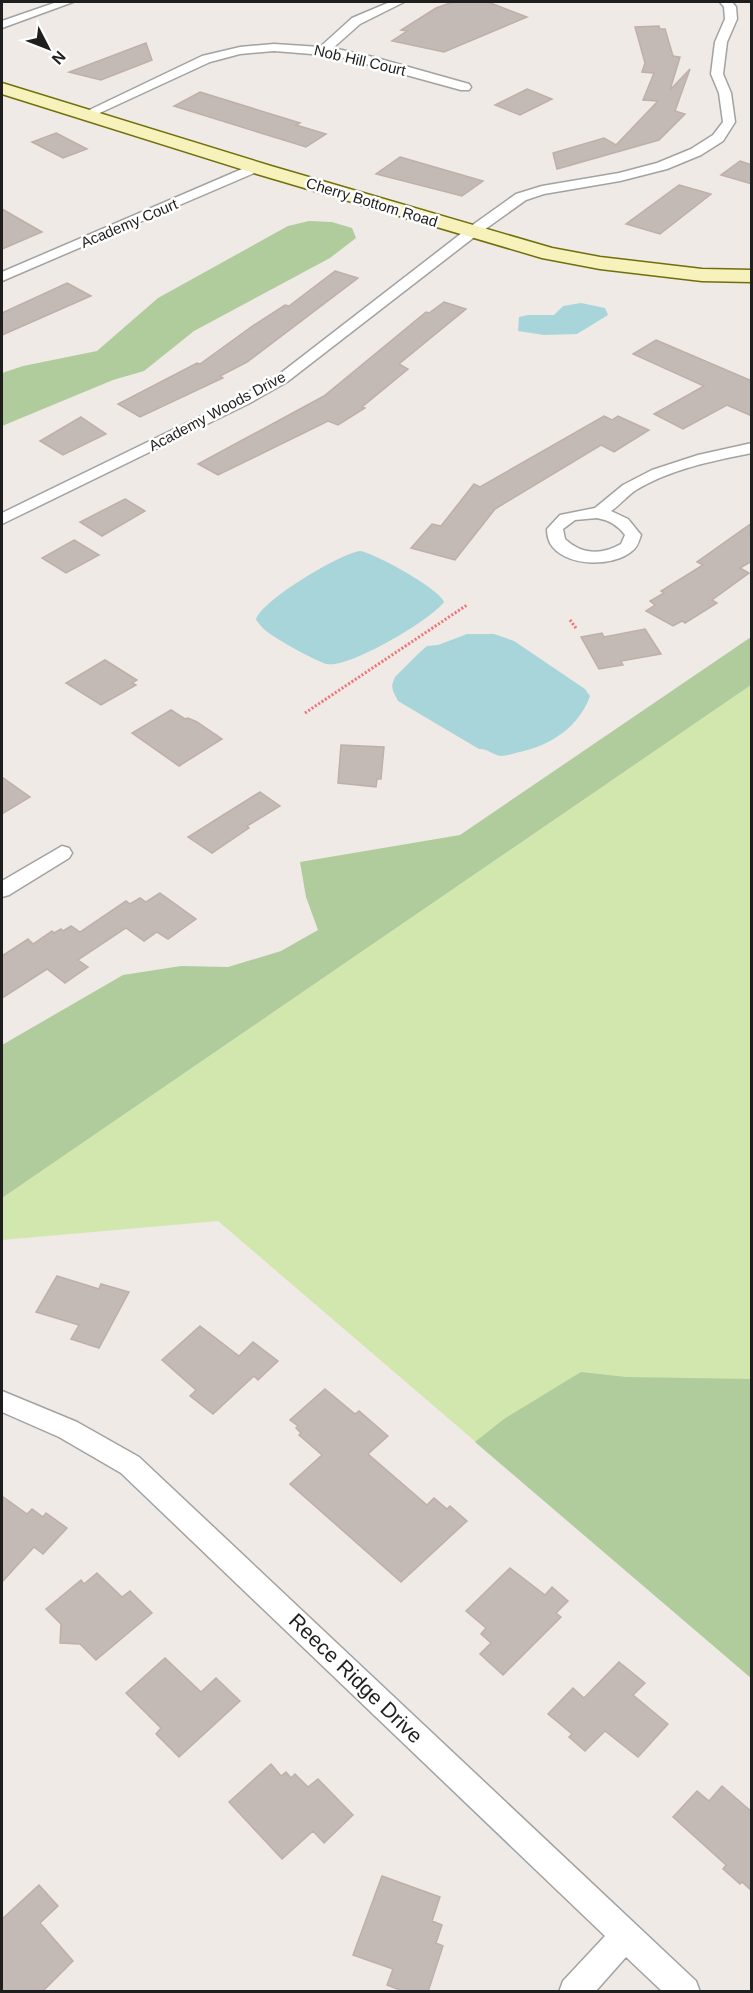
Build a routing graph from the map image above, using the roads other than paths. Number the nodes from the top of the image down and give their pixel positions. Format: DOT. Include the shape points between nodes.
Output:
graph roads {
  1 [pos="67,2"];
  2 [pos="398,2"];
  3 [pos="728,4"];
  4 [pos="2,11"];
  5 [pos="18,19"];
  6 [pos="2,26"];
  7 [pos="325,49"];
  8 [pos="465,87"];
  9 [pos="2,88"];
  10 [pos="87,114"];
  11 [pos="256,167"];
  12 [pos="472,232"];
  13 [pos="752,276"];
  14 [pos="2,277"];
  15 [pos="752,448"];
  16 [pos="597,513"];
  17 [pos="2,519"];
  18 [pos="62,853"];
  19 [pos="2,890"];
  20 [pos="2,1402"];
  21 [pos="625,1936"];
  22 [pos="574,1992"];
  23 [pos="685,1992"];
  1 -- 5 [label="street"];
  2 -- 7 [label="street" via="356,21"];
  3 -- 12 [label="street, Academy Woods Drive" via="731,19 721,42 717,74 729,122 718,138 662,166 521,197"];
  4 -- 5 [label="street"];
  5 -- 6 [label="street"];
  7 -- 8 [label="street, Nob Hill Court"];
  7 -- 10 [label="street, Nob Hill Court" via="271,47 225,53"];
  9 -- 10 [label="main road, Cherry Bottom Road"];
  10 -- 11 [label="main road, Cherry Bottom Road"];
  11 -- 12 [label="main road, Cherry Bottom Road"];
  11 -- 14 [label="street, Academy Court"];
  12 -- 13 [label="main road, Cherry Bottom Road" via="549,254 600,263 702,275"];
  12 -- 17 [label="street, Academy Woods Drive" via="282,379"];
  15 -- 16 [label="street" via="674,467 630,488"];
  18 -- 19 [label="street"];
  20 -- 21 [label="street, Reece Ridge Drive" via="87,1437 130,1465"];
  21 -- 22 [label="street"];
  21 -- 23 [label="street, Reece Ridge Drive"];
}
